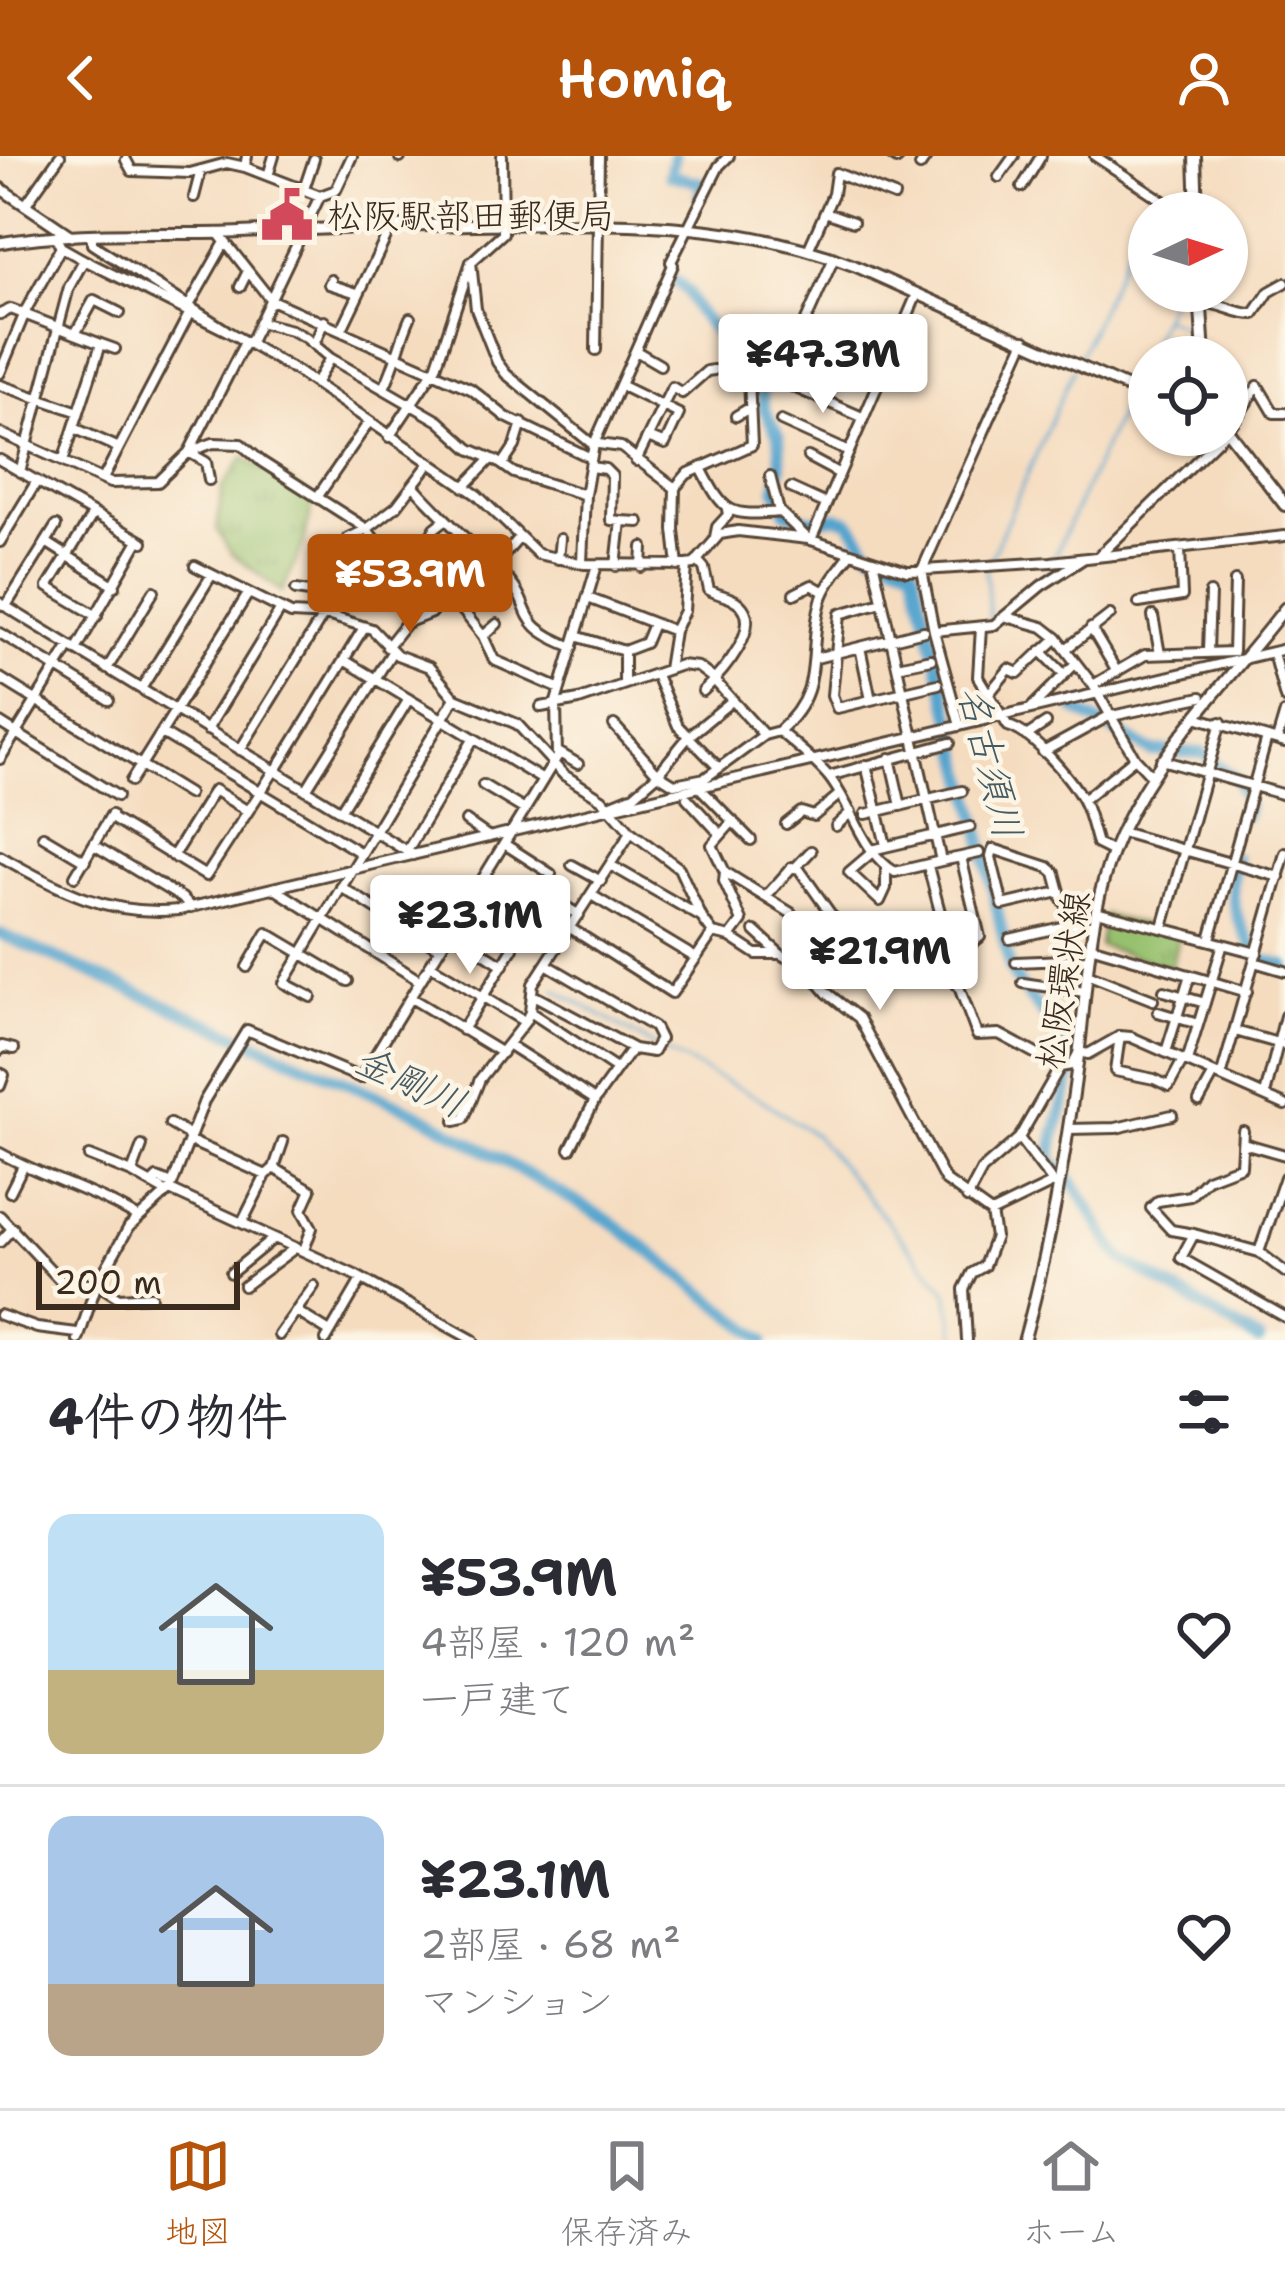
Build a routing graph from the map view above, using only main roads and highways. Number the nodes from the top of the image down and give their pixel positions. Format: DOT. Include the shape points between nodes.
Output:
graph roads {
  1 [pos="1195,156"];
  2 [pos="0,188"];
  3 [pos="1194,192"];
  4 [pos="70,236"];
  5 [pos="0,243"];
  6 [pos="1128,387"];
  7 [pos="1245,456"];
  8 [pos="1285,505"];
  9 [pos="1285,608"];
  10 [pos="1024,1340"];
  1 -- 3 [label="highway"];
  2 -- 4 [label="main road"];
  4 -- 5 [label="main road"];
  4 -- 6 [label="main road" via="503,224 748,233 834,258"];
  7 -- 8 [label="highway"];
  9 -- 10 [label="main road, 松阪環状線" via="1150,774 1120,832 1096,911 1063,1154"];
}
